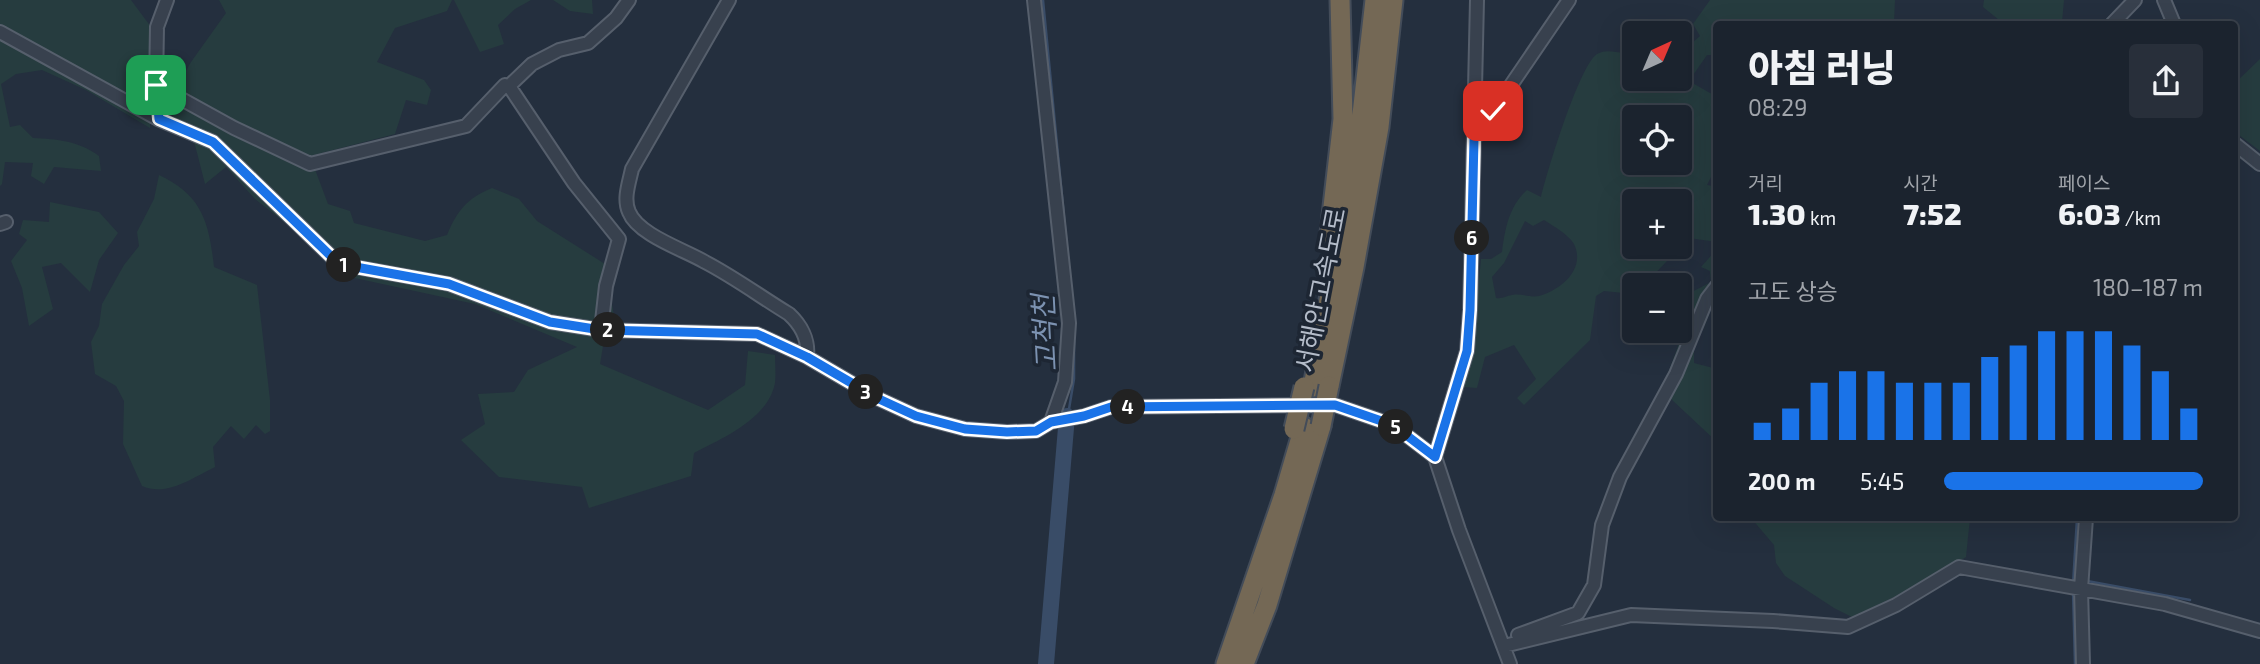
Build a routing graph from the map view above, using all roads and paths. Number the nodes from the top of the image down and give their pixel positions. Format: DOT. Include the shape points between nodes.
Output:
graph roads {
  1 [pos="167,0"];
  2 [pos="629,0"];
  3 [pos="729,0"];
  4 [pos="1034,0"];
  5 [pos="1340,0"];
  6 [pos="1375,0"];
  7 [pos="1393,0"];
  8 [pos="1477,0"];
  9 [pos="1569,0"];
  10 [pos="2135,0"];
  11 [pos="2164,0"];
  12 [pos="2115,21"];
  13 [pos="2173,21"];
  14 [pos="0,32"];
  15 [pos="156,85"];
  16 [pos="505,85"];
  17 [pos="159,119"];
  18 [pos="1474,139"];
  19 [pos="2238,146"];
  20 [pos="2260,164"];
  21 [pos="1713,291"];
  22 [pos="601,330"];
  23 [pos="807,357"];
  24 [pos="1315,387"];
  25 [pos="1055,422"];
  26 [pos="1306,427"];
  27 [pos="1435,457"];
  28 [pos="2086,521"];
  29 [pos="2078,585"];
  30 [pos="2260,631"];
  31 [pos="1503,643"];
  32 [pos="1226,664"];
  33 [pos="1244,664"];
  34 [pos="1510,664"];
  35 [pos="2083,664"];
  1 -- 15 [label="street" via="157,27"];
  2 -- 22 [label="street" via="587,43 531,64 509,86 574,183 619,239 606,286"];
  3 -- 23 [label="street" via="632,169 626,195 628,211 636,223 670,246 704,261 798,321 808,346"];
  4 -- 25 [label="street" via="1069,323 1065,382"];
  5 -- 24 [label="highway" via="1343,119"];
  6 -- 24 [label="highway, 서해안고속도로" via="1360,132"];
  7 -- 24 [label="highway, 서해안고속도로" via="1379,127 1354,267"];
  8 -- 18 [label="street"];
  9 -- 18 [label="street"];
  10 -- 12 [label="street"];
  11 -- 13 [label="street"];
  14 -- 17 [label="street"];
  15 -- 16 [label="street" via="310,164 466,126"];
  15 -- 17 [label="street"];
  17 -- 22 [label="street" via="213,142 339,264 449,284 550,322"];
  18 -- 27 [label="street" via="1467,351"];
  19 -- 20 [label="street"];
  21 -- 31 [label="street" via="1676,374 1620,477 1602,525 1594,585 1578,613"];
  22 -- 23 [label="street" via="757,334"];
  23 -- 25 [label="street" via="916,416 965,429 1036,431"];
  24 -- 26 [label="highway, 서해안고속도로, bridge"];
  24 -- 26 [label="highway, bridge"];
  25 -- 27 [label="street" via="1111,407 1335,405 1393,425"];
  26 -- 32 [label="highway"];
  26 -- 33 [label="highway, 서해안고속도로" via="1267,605"];
  27 -- 31 [label="street"];
  28 -- 29 [label="street"];
  29 -- 30 [label="street"];
  29 -- 31 [label="street" via="1959,567 1848,627 1631,615"];
  29 -- 35 [label="street"];
  31 -- 34 [label="street"];
}
